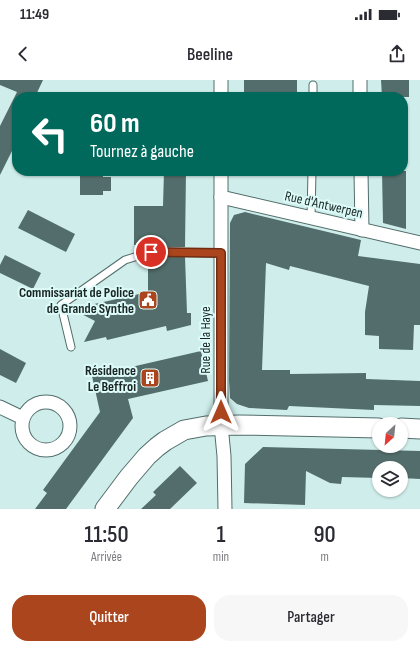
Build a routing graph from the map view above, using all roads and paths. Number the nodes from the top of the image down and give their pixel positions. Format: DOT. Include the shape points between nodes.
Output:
graph roads {
  1 [pos="221,80"];
  2 [pos="360,80"];
  3 [pos="313,85"];
  4 [pos="221,92"];
  5 [pos="313,92"];
  6 [pos="360,92"];
  7 [pos="221,176"];
  8 [pos="312,176"];
  9 [pos="361,176"];
  10 [pos="221,197"];
  11 [pos="311,218"];
  12 [pos="362,230"];
  13 [pos="420,243"];
  14 [pos="221,253"];
  15 [pos="71,347"];
  16 [pos="0,407"];
  17 [pos="23,418"];
  18 [pos="221,425"];
  19 [pos="372,428"];
  20 [pos="408,428"];
  21 [pos="420,429"];
  22 [pos="105,509"];
  23 [pos="225,509"];
  1 -- 4 [label="street"];
  2 -- 6 [label="street"];
  3 -- 5 [label="lane"];
  7 -- 10 [label="street, Rue de la Haye"];
  8 -- 11 [label="lane"];
  9 -- 12 [label="street"];
  10 -- 11 [label="street, Rue d'Antwerpen"];
  10 -- 14 [label="street, Rue de la Haye"];
  11 -- 12 [label="street, Rue d'Antwerpen"];
  12 -- 13 [label="street, Rue d'Antwerpen"];
  14 -- 15 [label="lane" via="151,252 125,260 61,305"];
  14 -- 18 [label="street, Rue de la Haye"];
  16 -- 17 [label="street"];
  18 -- 19 [label="street"];
  18 -- 22 [label="street" via="184,430 157,446 133,471"];
  18 -- 23 [label="street, Rue de la Haye"];
  20 -- 21 [label="street"];
}
